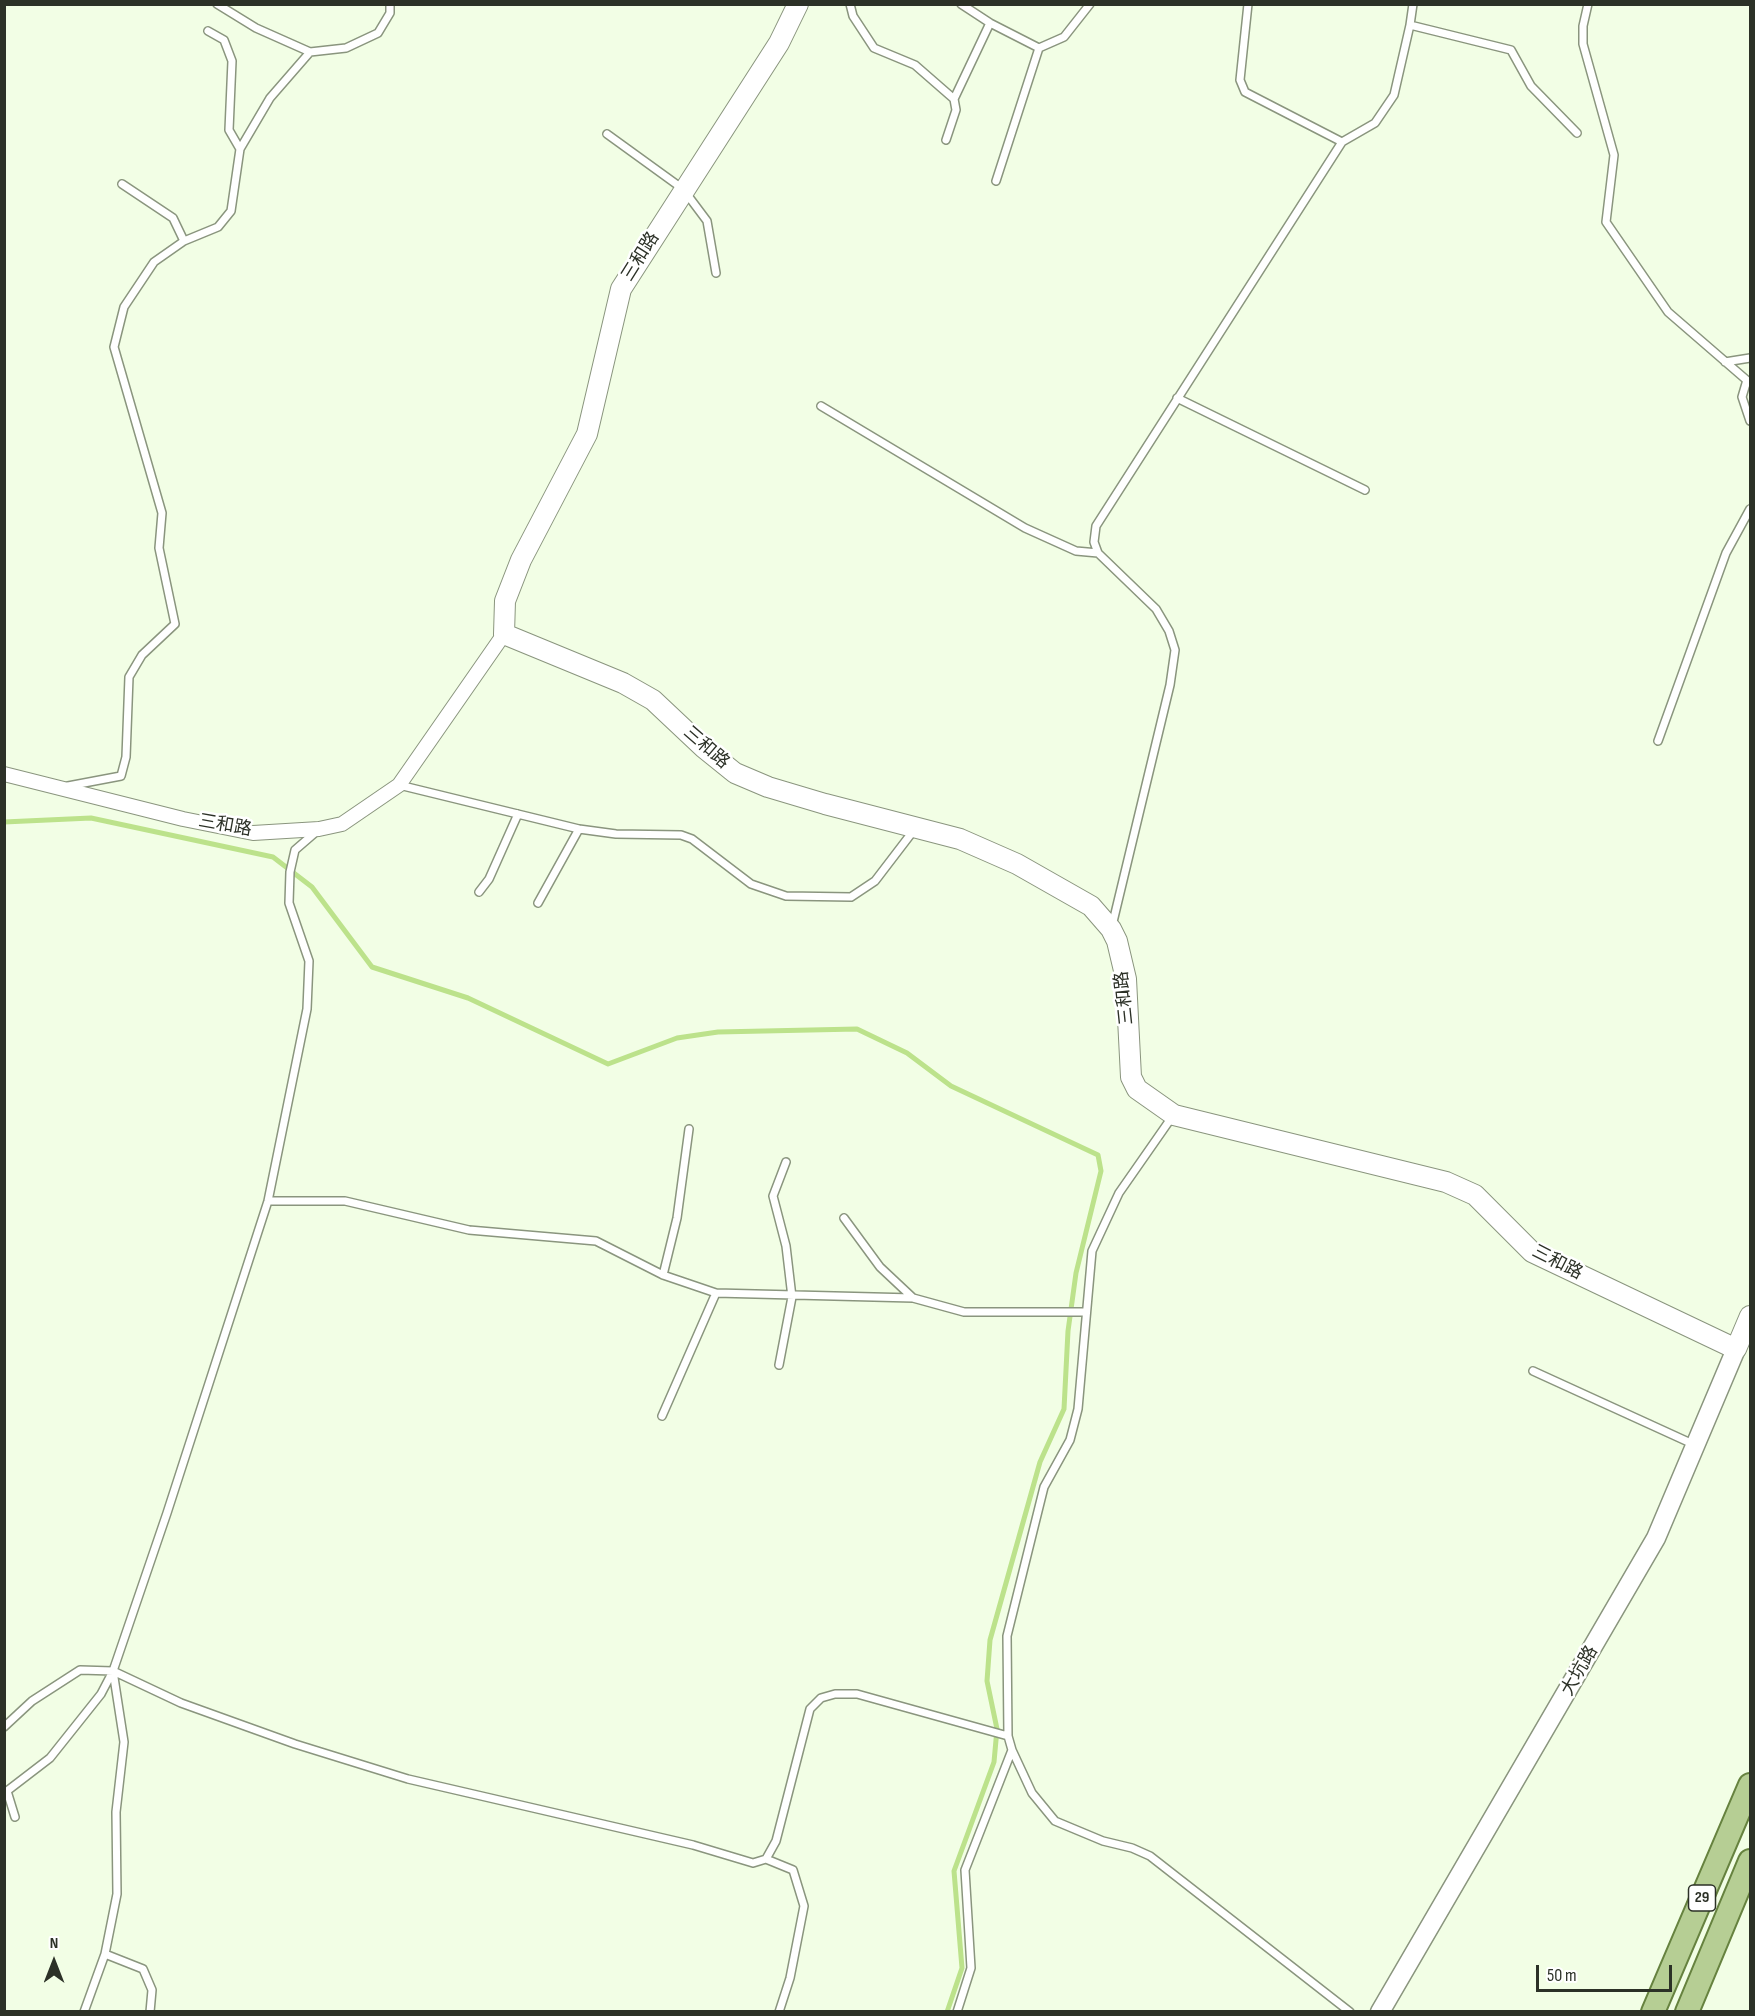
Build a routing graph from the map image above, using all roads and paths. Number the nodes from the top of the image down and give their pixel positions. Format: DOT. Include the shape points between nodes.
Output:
graph roads {
  1 [pos="217,4"];
  2 [pos="390,4"];
  3 [pos="798,4"];
  4 [pos="850,4"];
  5 [pos="961,4"];
  6 [pos="1090,4"];
  7 [pos="1248,4"];
  8 [pos="1413,4"];
  9 [pos="1588,4"];
  10 [pos="990,23"];
  11 [pos="1410,25"];
  12 [pos="208,31"];
  13 [pos="1039,48"];
  14 [pos="310,52"];
  15 [pos="954,99"];
  16 [pos="1577,133"];
  17 [pos="607,134"];
  18 [pos="946,140"];
  19 [pos="1342,142"];
  20 [pos="240,149"];
  21 [pos="996,181"];
  22 [pos="122,184"];
  23 [pos="683,189"];
  24 [pos="184,241"];
  25 [pos="716,273"];
  26 [pos="1750,358"];
  27 [pos="1725,362"];
  28 [pos="1749,382"];
  29 [pos="1177,398"];
  30 [pos="821,406"];
  31 [pos="1750,421"];
  32 [pos="1365,490"];
  33 [pos="1750,509"];
  34 [pos="1098,553"];
  35 [pos="504,634"];
  36 [pos="1658,741"];
  37 [pos="4,774"];
  38 [pos="399,784"];
  39 [pos="54,788"];
  40 [pos="518,814"];
  41 [pos="916,828"];
  42 [pos="319,829"];
  43 [pos="579,829"];
  44 [pos="479,892"];
  45 [pos="538,903"];
  46 [pos="1111,929"];
  47 [pos="1174,1115"];
  48 [pos="689,1130"];
  49 [pos="786,1162"];
  50 [pos="268,1201"];
  51 [pos="844,1218"];
  52 [pos="663,1275"];
  53 [pos="716,1293"];
  54 [pos="792,1297"];
  55 [pos="913,1298"];
  56 [pos="1085,1312"];
  57 [pos="1750,1316"];
  58 [pos="1736,1349"];
  59 [pos="779,1365"];
  60 [pos="1533,1371"];
  61 [pos="662,1416"];
  62 [pos="1695,1445"];
  63 [pos="113,1671"];
  64 [pos="4,1727"];
  65 [pos="1008,1736"];
  66 [pos="1012,1749"];
  67 [pos="1750,1785"];
  68 [pos="15,1816"];
  69 [pos="766,1858"];
  70 [pos="1750,1861"];
  71 [pos="105,1954"];
  72 [pos="84,2012"];
  73 [pos="150,2012"];
  74 [pos="779,2012"];
  75 [pos="957,2012"];
  76 [pos="1350,2012"];
  77 [pos="1380,2012"];
  78 [pos="1653,2012"];
  79 [pos="1686,2012"];
  1 -- 14 [label="lane" via="256,28"];
  2 -- 14 [label="lane" via="390,13 378,33 346,48"];
  3 -- 23 [label="main road, 三和路" via="779,43"];
  4 -- 15 [label="lane" via="853,16 874,48 915,65"];
  5 -- 10 [label="lane"];
  6 -- 13 [label="lane" via="1064,37"];
  7 -- 19 [label="lane" via="1240,80 1245,92"];
  8 -- 11 [label="lane"];
  9 -- 27 [label="lane" via="1582,26 1583,44 1614,155 1606,222 1668,312"];
  10 -- 13 [label="lane"];
  10 -- 15 [label="lane"];
  11 -- 16 [label="lane" via="1511,50 1531,86"];
  11 -- 19 [label="lane" via="1394,95 1375,123"];
  12 -- 20 [label="lane" via="224,40 232,61 229,130"];
  13 -- 21 [label="lane"];
  14 -- 20 [label="lane" via="270,98"];
  15 -- 18 [label="lane" via="956,110"];
  17 -- 23 [label="lane"];
  19 -- 29 [label="lane"];
  20 -- 24 [label="lane" via="231,211 218,227"];
  22 -- 24 [label="lane" via="173,218"];
  23 -- 25 [label="lane" via="707,221"];
  23 -- 35 [label="main road, 三和路" via="621,290 587,434 521,560 505,601"];
  24 -- 39 [label="lane" via="154,262 123,307 114,347 162,513 159,548 175,624 142,655 129,677 126,757 121,776"];
  26 -- 27 [label="lane"];
  27 -- 28 [label="lane"];
  28 -- 31 [label="lane" via="1742,397"];
  29 -- 32 [label="lane"];
  29 -- 34 [label="lane" via="1096,526 1094,542"];
  30 -- 34 [label="lane" via="1025,528 1076,551"];
  33 -- 36 [label="lane" via="1726,554"];
  34 -- 46 [label="lane" via="1156,609 1175,650"];
  35 -- 38 [label="street, 三和路"];
  35 -- 41 [label="main road, 三和路" via="623,683 653,700 735,773 825,804"];
  37 -- 39 [label="street, 三和路"];
  38 -- 40 [label="lane"];
  38 -- 42 [label="street, 三和路" via="342,824"];
  39 -- 42 [label="street, 三和路" via="253,833"];
  40 -- 43 [label="lane"];
  40 -- 44 [label="lane" via="489,879"];
  41 -- 43 [label="lane" via="875,880 851,897 822,899 786,896 751,884 692,839 681,835"];
  41 -- 46 [label="main road, 三和路" via="960,839 1017,864 1090,906"];
  42 -- 50 [label="lane" via="295,850 290,872 289,903 309,961 307,1009"];
  43 -- 45 [label="lane"];
  46 -- 47 [label="main road, 三和路" via="1126,979 1131,1077 1137,1089"];
  47 -- 56 [label="lane" via="1119,1193 1092,1251"];
  47 -- 58 [label="main road, 三和路" via="1446,1182 1475,1195 1532,1252"];
  48 -- 52 [label="lane" via="677,1218"];
  49 -- 54 [label="lane" via="773,1204 786,1246"];
  50 -- 52 [label="lane" via="345,1201 469,1230 596,1242"];
  50 -- 63 [label="lane"];
  51 -- 55 [label="lane" via="879,1267"];
  52 -- 53 [label="lane"];
  53 -- 54 [label="lane"];
  53 -- 61 [label="lane"];
  54 -- 55 [label="lane"];
  54 -- 59 [label="lane"];
  55 -- 56 [label="lane" via="964,1312"];
  56 -- 65 [label="lane" via="1078,1408 1070,1440 1044,1487 1007,1636"];
  57 -- 58 [label="main road, 大坑路"];
  58 -- 62 [label="street, 大坑路"];
  60 -- 62 [label="lane"];
  62 -- 77 [label="street, 大坑路" via="1656,1538"];
  63 -- 64 [label="lane" via="80,1670 32,1701"];
  63 -- 68 [label="lane" via="101,1694 50,1758 7,1791"];
  63 -- 69 [label="lane" via="181,1703 408,1779 693,1845 753,1863"];
  63 -- 71 [label="lane" via="124,1742 116,1812 117,1894"];
  65 -- 66 [label="lane"];
  65 -- 69 [label="lane" via="856,1694 821,1698 810,1709 776,1841"];
  66 -- 75 [label="lane" via="965,1870 971,1968"];
  66 -- 76 [label="lane" via="1032,1793 1055,1821 1150,1856"];
  67 -- 78 [label="main road, 29"];
  69 -- 74 [label="lane" via="793,1870 804,1906"];
  70 -- 79 [label="main road, 29"];
  71 -- 72 [label="lane"];
  71 -- 73 [label="lane" via="142,1969 152,1990"];
}
